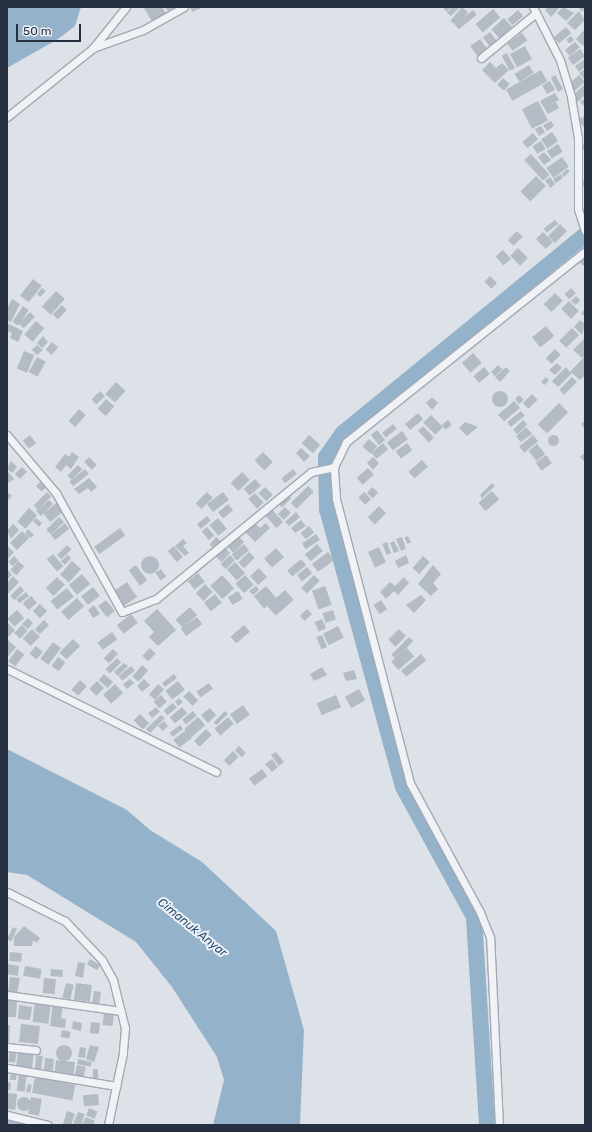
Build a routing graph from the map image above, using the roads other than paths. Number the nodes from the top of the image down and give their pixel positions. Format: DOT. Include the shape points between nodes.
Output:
graph roads {
  1 [pos="126,7"];
  2 [pos="184,7"];
  3 [pos="535,10"];
  4 [pos="93,48"];
  5 [pos="481,58"];
  6 [pos="7,117"];
  7 [pos="583,228"];
  8 [pos="585,251"];
  9 [pos="7,435"];
  10 [pos="332,467"];
  11 [pos="7,669"];
  12 [pos="216,772"];
  13 [pos="7,892"];
  14 [pos="7,995"];
  15 [pos="122,1011"];
  16 [pos="7,1047"];
  17 [pos="36,1050"];
  18 [pos="7,1068"];
  19 [pos="117,1086"];
  20 [pos="7,1115"];
  21 [pos="48,1125"];
  22 [pos="108,1125"];
  23 [pos="499,1125"];
  1 -- 4 [label="street"];
  2 -- 4 [label="street" via="143,30"];
  3 -- 5 [label="street"];
  3 -- 7 [label="street" via="560,60 571,97 578,138 578,209"];
  4 -- 6 [label="street"];
  8 -- 10 [label="street" via="346,442"];
  9 -- 10 [label="street" via="56,493 122,612 156,599 302,479 321,468"];
  10 -- 23 [label="street" via="336,498 410,784 474,900 490,937"];
  11 -- 12 [label="street"];
  13 -- 15 [label="street" via="48,910 86,941 113,980"];
  14 -- 15 [label="street"];
  15 -- 19 [label="street" via="125,1028"];
  16 -- 17 [label="street"];
  18 -- 19 [label="street"];
  19 -- 22 [label="street"];
  20 -- 21 [label="street"];
}
